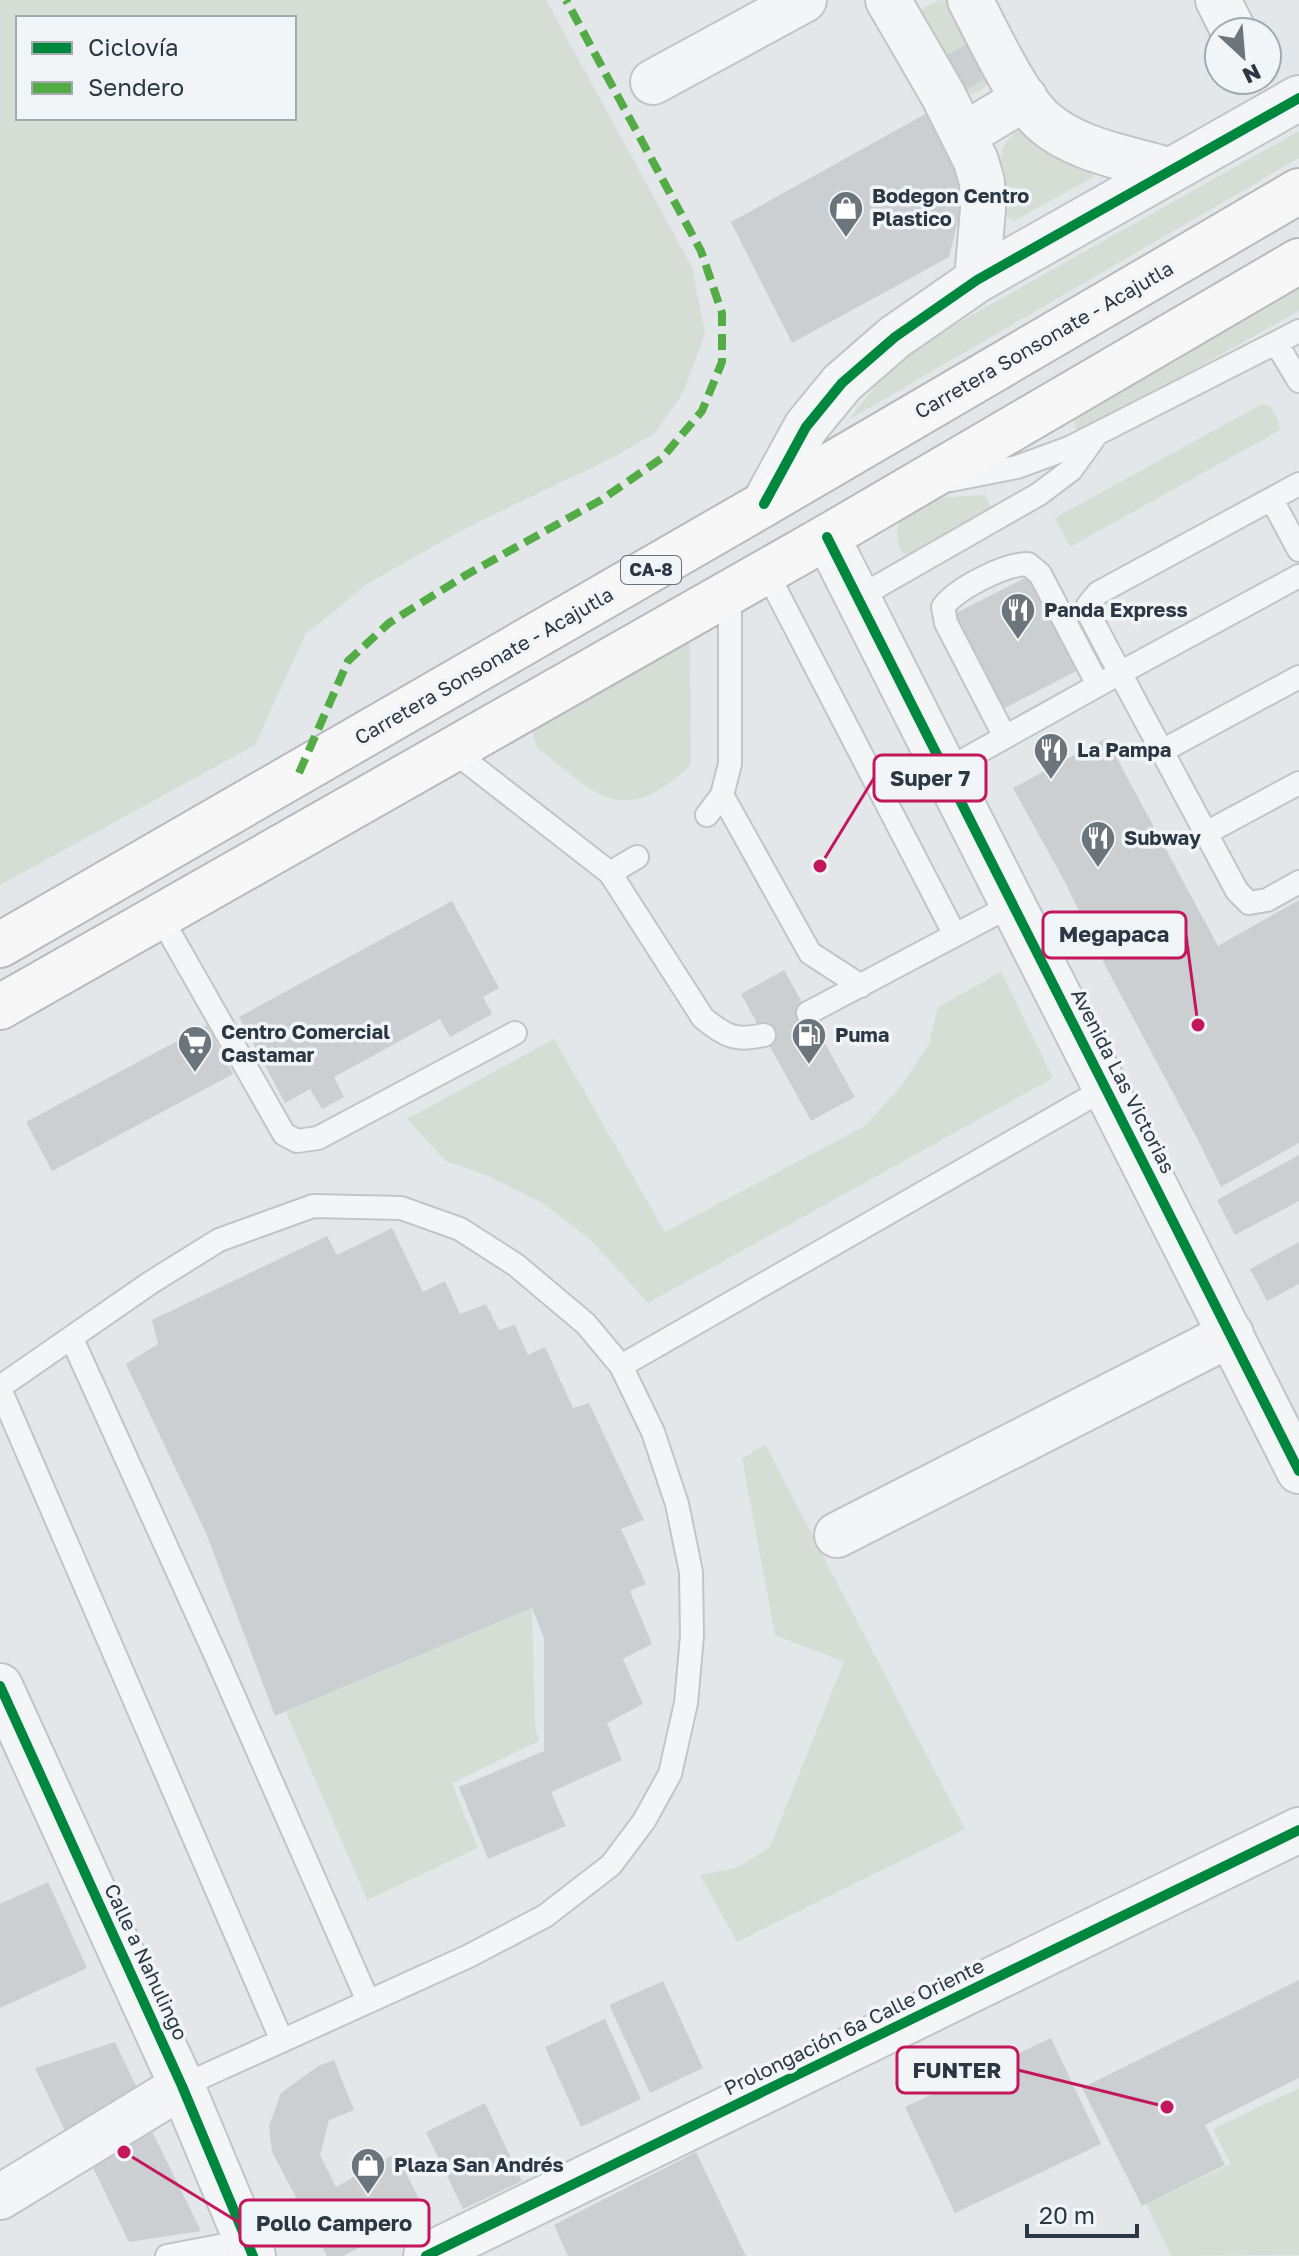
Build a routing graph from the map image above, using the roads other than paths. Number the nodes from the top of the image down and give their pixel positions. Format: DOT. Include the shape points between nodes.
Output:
graph roads {
  1 [pos="804,0"];
  2 [pos="888,0"];
  3 [pos="970,0"];
  4 [pos="653,82"];
  5 [pos="1025,98"];
  6 [pos="1299,98"];
  7 [pos="964,135"];
  8 [pos="1168,170"];
  9 [pos="1299,191"];
  10 [pos="1299,261"];
  11 [pos="977,280"];
  12 [pos="1299,331"];
  13 [pos="1276,343"];
  14 [pos="1299,381"];
  15 [pos="1097,434"];
  16 [pos="1299,484"];
  17 [pos="914,485"];
  18 [pos="1272,500"];
  19 [pos="764,504"];
  20 [pos="827,537"];
  21 [pos="1299,550"];
  22 [pos="1299,576"];
  23 [pos="748,580"];
  24 [pos="859,597"];
  25 [pos="1120,673"];
  26 [pos="1299,677"];
  27 [pos="1098,685"];
  28 [pos="1005,737"];
  29 [pos="452,750"];
  30 [pos="1162,751"];
  31 [pos="946,770"];
  32 [pos="1299,783"];
  33 [pos="722,795"];
  34 [pos="707,815"];
  35 [pos="1206,833"];
  36 [pos="637,857"];
  37 [pos="610,873"];
  38 [pos="1299,882"];
  39 [pos="1014,904"];
  40 [pos="160,916"];
  41 [pos="955,935"];
  42 [pos="0,945"];
  43 [pos="861,986"];
  44 [pos="0,1007"];
  45 [pos="808,1013"];
  46 [pos="515,1033"];
  47 [pos="764,1035"];
  48 [pos="1106,1088"];
  49 [pos="1231,1334"];
  50 [pos="72,1339"];
  51 [pos="621,1366"];
  52 [pos="0,1388"];
  53 [pos="1287,1415"];
  54 [pos="1299,1471"];
  55 [pos="837,1535"];
  56 [pos="0,1686"];
  57 [pos="1299,1830"];
  58 [pos="368,2001"];
  59 [pos="282,2041"];
  60 [pos="182,2086"];
  61 [pos="0,2197"];
  62 [pos="249,2248"];
  63 [pos="167,2256"];
  64 [pos="426,2256"];
  1 -- 4 [label="street"];
  2 -- 7 [label="street"];
  3 -- 5 [label="street"];
  5 -- 7 [label="street"];
  5 -- 8 [label="street" via="1042,121 1070,139"];
  6 -- 8 [label="street"];
  7 -- 11 [label="street" via="982,182"];
  8 -- 11 [label="street"];
  9 -- 19 [label="highway, Carretera Sonsonate - Acajutla / CA-8"];
  10 -- 17 [label="highway, CA-8"];
  11 -- 19 [label="street" via="895,337 842,383 806,427"];
  12 -- 13 [label="lane"];
  13 -- 14 [label="lane"];
  13 -- 15 [label="lane"];
  15 -- 17 [label="lane" via="1017,467"];
  15 -- 24 [label="lane" via="1071,470 1039,494"];
  16 -- 18 [label="lane"];
  17 -- 20 [label="highway, CA-8"];
  18 -- 21 [label="lane"];
  18 -- 25 [label="lane" via="1098,593 1088,605 1091,618"];
  19 -- 42 [label="highway, Carretera Sonsonate - Acajutla / CA-8"];
  20 -- 23 [label="highway, CA-8"];
  20 -- 24 [label="street, Avenida Las Victorias"];
  22 -- 25 [label="lane"];
  23 -- 29 [label="highway, CA-8"];
  23 -- 33 [label="lane" via="730,764"];
  23 -- 41 [label="lane"];
  24 -- 31 [label="street, Avenida Las Victorias"];
  25 -- 27 [label="lane"];
  25 -- 30 [label="lane"];
  26 -- 30 [label="lane"];
  27 -- 28 [label="lane"];
  27 -- 28 [label="lane" via="1040,574 1028,564 1012,564 950,597 943,607 946,623"];
  28 -- 31 [label="lane"];
  29 -- 37 [label="lane"];
  29 -- 40 [label="highway, CA-8"];
  30 -- 35 [label="lane"];
  31 -- 39 [label="street, Avenida Las Victorias"];
  32 -- 35 [label="lane"];
  33 -- 34 [label="lane"];
  33 -- 43 [label="lane" via="810,953"];
  35 -- 38 [label="lane" via="1249,903 1267,900"];
  36 -- 37 [label="lane"];
  37 -- 47 [label="lane" via="703,1018 723,1034 745,1040"];
  39 -- 41 [label="lane"];
  39 -- 48 [label="street, Avenida Las Victorias"];
  40 -- 44 [label="highway, CA-8"];
  40 -- 46 [label="lane" via="284,1134 297,1141 318,1138"];
  41 -- 43 [label="lane"];
  43 -- 45 [label="lane"];
  48 -- 49 [label="street, Avenida Las Victorias"];
  48 -- 51 [label="lane"];
  49 -- 53 [label="street, Avenida Las Victorias"];
  49 -- 55 [label="street"];
  50 -- 51 [label="lane" via="219,1240 313,1206 401,1208 460,1229 516,1265 586,1324"];
  50 -- 52 [label="lane"];
  50 -- 58 [label="lane"];
  51 -- 58 [label="lane" via="658,1446 691,1572 686,1703 670,1774 611,1865 545,1916"];
  52 -- 59 [label="lane"];
  53 -- 54 [label="street, Avenida Las Victorias"];
  56 -- 60 [label="street, Calle a Nahulingo"];
  57 -- 64 [label="street, Prolongación 6a Calle Oriente"];
  58 -- 59 [label="lane"];
  59 -- 60 [label="lane"];
  60 -- 61 [label="street"];
  60 -- 62 [label="street, Calle a Nahulingo"];
  62 -- 63 [label="lane"];
}
